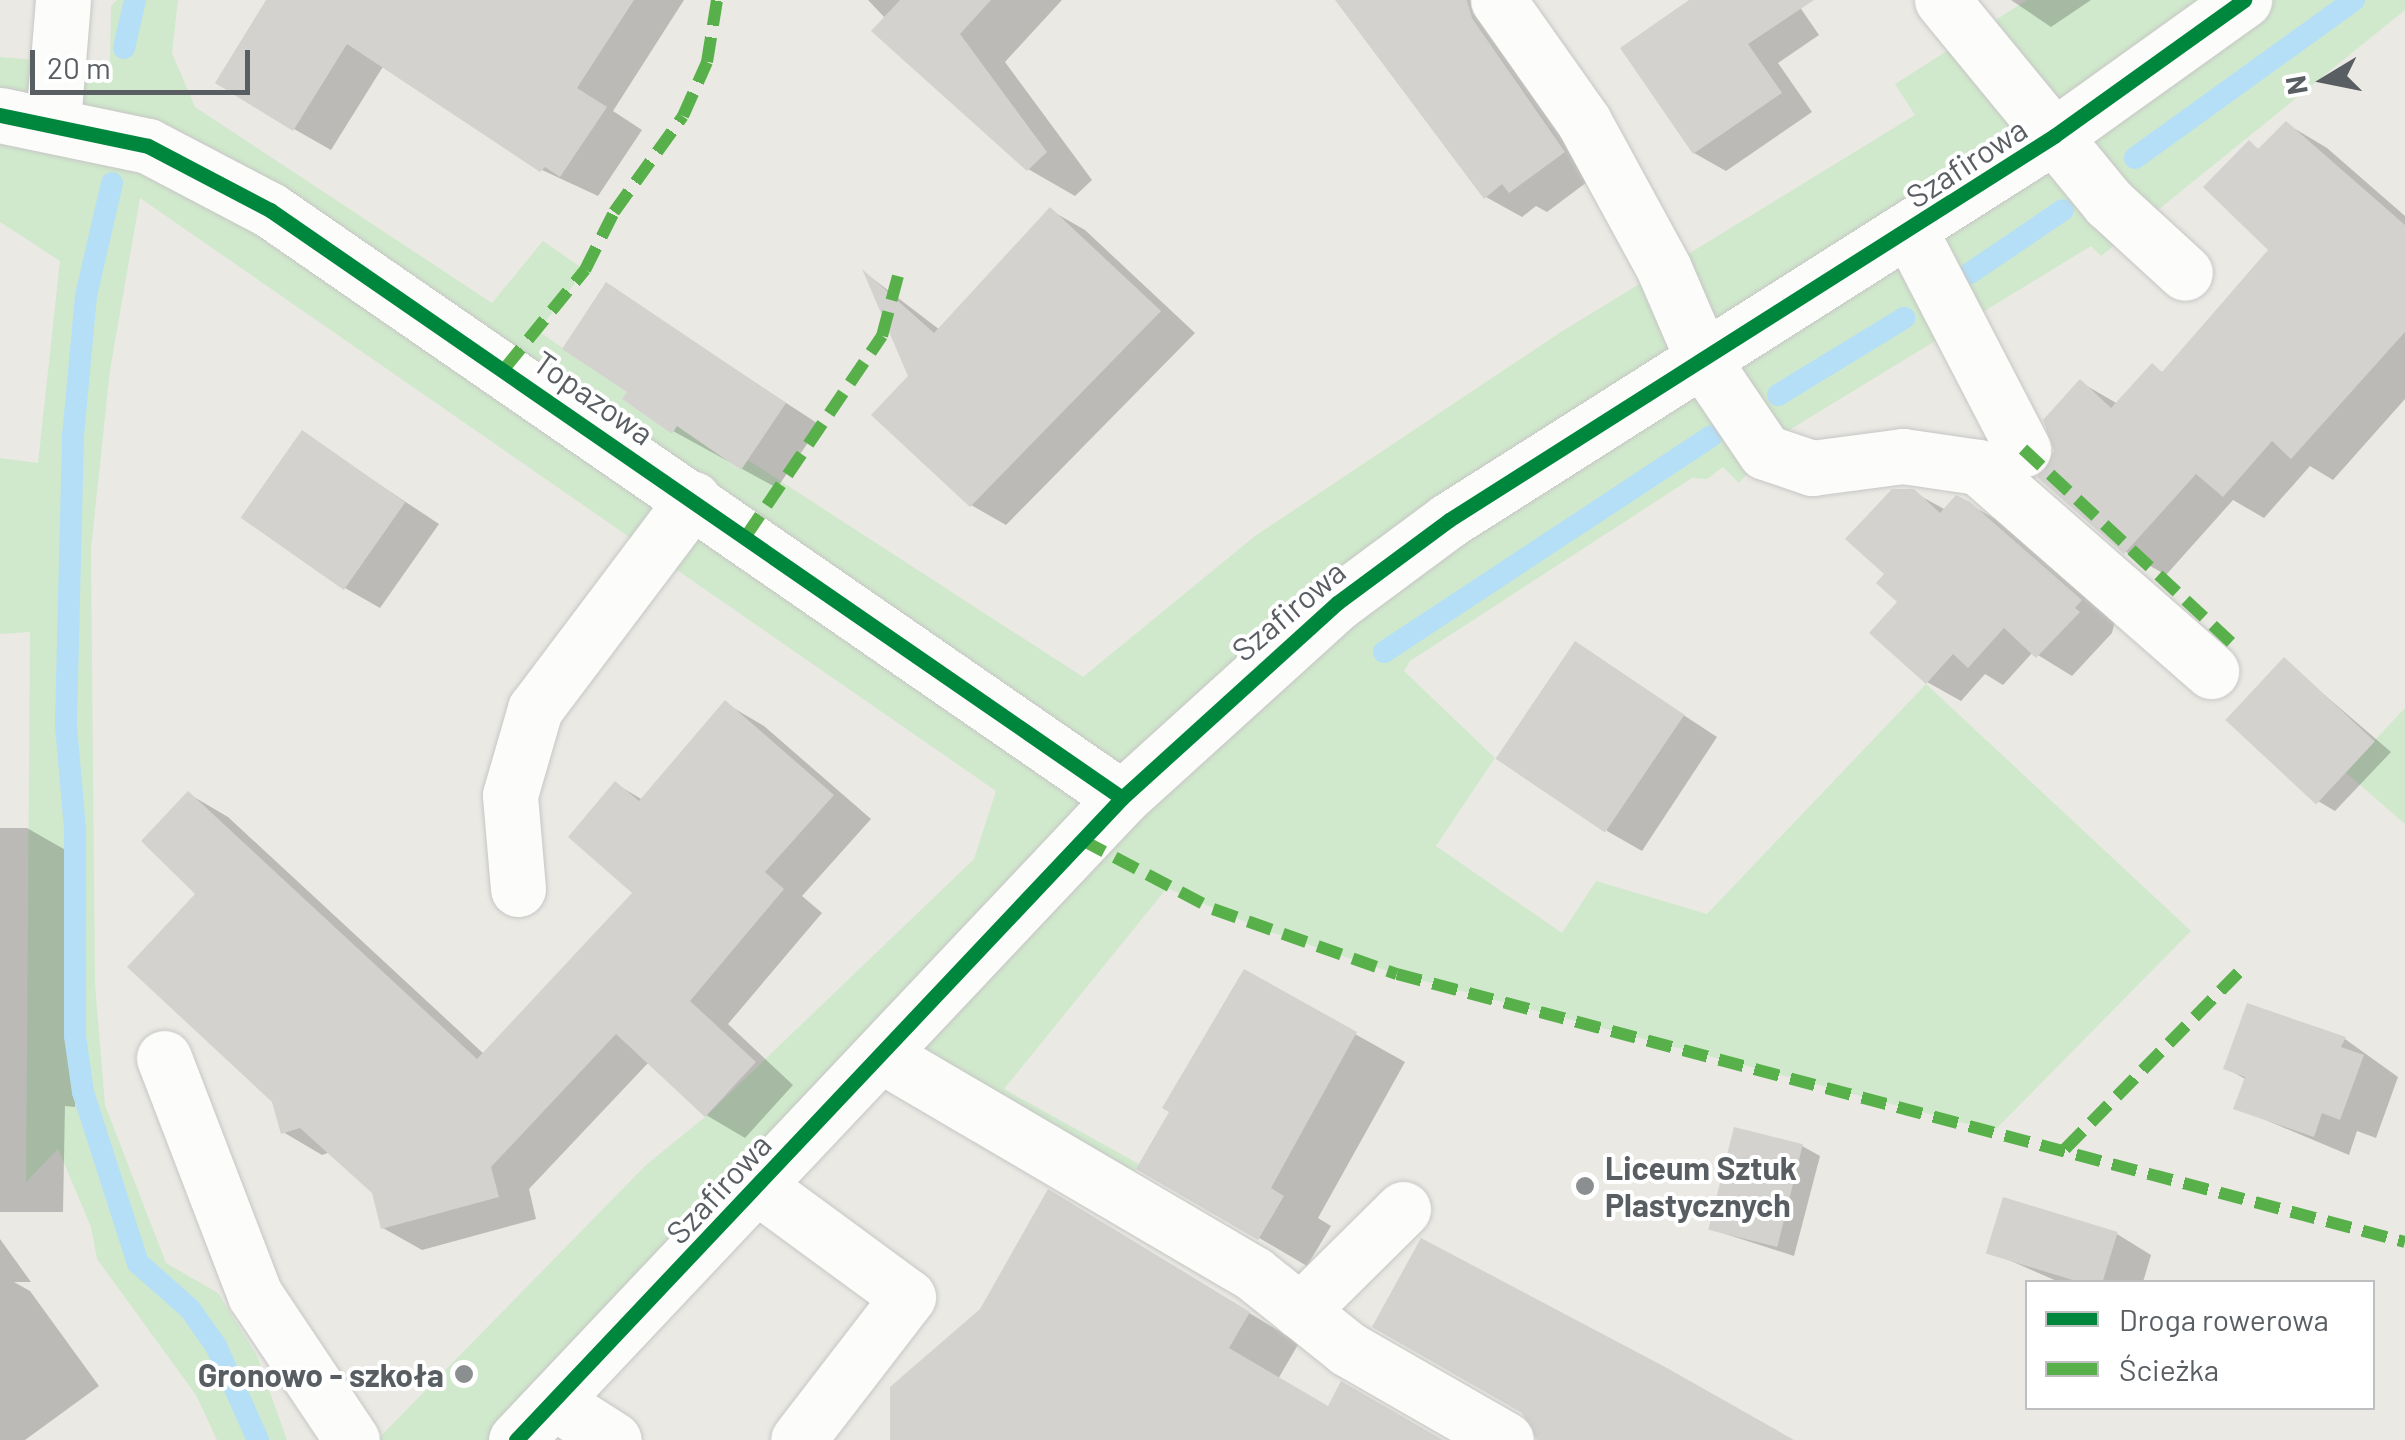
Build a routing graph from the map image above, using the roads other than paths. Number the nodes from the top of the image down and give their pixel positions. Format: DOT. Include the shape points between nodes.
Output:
graph roads {
  1 [pos="63,0"];
  2 [pos="1498,0"];
  3 [pos="1942,0"];
  4 [pos="2244,0"];
  5 [pos="26,118"];
  6 [pos="2054,136"];
  7 [pos="1910,232"];
  8 [pos="2185,272"];
  9 [pos="1704,362"];
  10 [pos="2024,449"];
  11 [pos="693,499"];
  12 [pos="2211,671"];
  13 [pos="1122,798"];
  14 [pos="518,889"];
  15 [pos="881,1055"];
  16 [pos="164,1058"];
  17 [pos="757,1186"];
  18 [pos="1404,1209"];
  19 [pos="1300,1311"];
  20 [pos="554,1402"];
  21 [pos="352,1440"];
  22 [pos="516,1440"];
  23 [pos="614,1440"];
  24 [pos="798,1440"];
  25 [pos="1506,1440"];
  1 -- 5 [label="street"];
  2 -- 9 [label="street" via="1584,122 1664,269"];
  3 -- 6 [label="street"];
  4 -- 6 [label="street, Szafirowa"];
  5 -- 11 [label="street, Topazowa" via="148,146 270,210"];
  6 -- 7 [label="street, Szafirowa"];
  6 -- 8 [label="street" via="2132,229"];
  7 -- 9 [label="street, Szafirowa"];
  7 -- 10 [label="street"];
  9 -- 12 [label="street" via="1765,452 1782,462 1812,468 1904,456 1978,467"];
  9 -- 13 [label="street, Szafirowa" via="1412,546 1274,656"];
  11 -- 13 [label="street, Topazowa"];
  11 -- 14 [label="street" via="535,709 510,795"];
  13 -- 15 [label="street, Szafirowa"];
  15 -- 17 [label="street, Szafirowa"];
  15 -- 19 [label="street" via="1254,1274"];
  16 -- 21 [label="street" via="255,1295"];
  17 -- 20 [label="street, Szafirowa"];
  17 -- 24 [label="street" via="908,1297"];
  18 -- 19 [label="street"];
  19 -- 25 [label="street" via="1348,1349"];
  20 -- 22 [label="street, Szafirowa"];
  20 -- 23 [label="street"];
}
